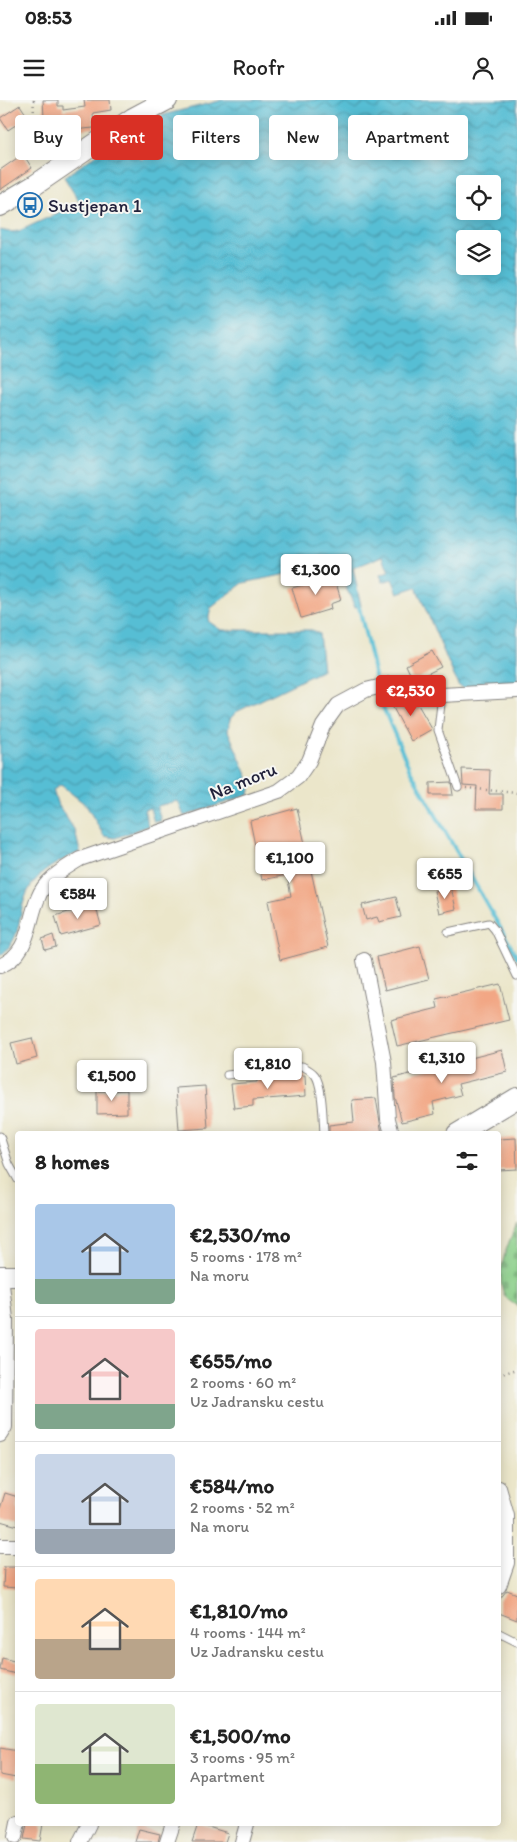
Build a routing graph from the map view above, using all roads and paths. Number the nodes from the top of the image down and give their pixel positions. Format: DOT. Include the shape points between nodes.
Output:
graph roads {
  1 [pos="34,100"];
  2 [pos="167,100"];
  3 [pos="34,115"];
  4 [pos="0,206"];
  5 [pos="517,691"];
  6 [pos="442,695"];
  7 [pos="458,787"];
  8 [pos="517,793"];
  9 [pos="448,932"];
  10 [pos="364,960"];
  11 [pos="0,966"];
  12 [pos="517,976"];
  13 [pos="227,1075"];
  14 [pos="517,1098"];
  15 [pos="324,1131"];
  16 [pos="391,1131"];
  17 [pos="462,1131"];
  18 [pos="0,1136"];
  19 [pos="15,1175"];
  20 [pos="6,1276"];
  21 [pos="3,1332"];
  22 [pos="517,1369"];
  23 [pos="501,1374"];
  24 [pos="0,1435"];
  25 [pos="501,1495"];
  26 [pos="0,1546"];
  27 [pos="15,1546"];
  28 [pos="501,1581"];
  29 [pos="501,1634"];
  30 [pos="517,1642"];
  31 [pos="17,1826"];
  32 [pos="88,1826"];
  33 [pos="172,1826"];
  34 [pos="246,1826"];
  35 [pos="15,1837"];
  36 [pos="80,1842"];
  37 [pos="167,1842"];
  38 [pos="242,1842"];
  1 -- 3 [label="path"];
  2 -- 4 [label="main road" via="133,118"];
  5 -- 6 [label="street, Na moru"];
  6 -- 7 [label="lane" via="438,730"];
  6 -- 11 [label="street, Na moru" via="403,684 366,690 338,705 323,726 302,772 280,791 80,859 55,874 38,897 25,945 8,963"];
  7 -- 8 [label="path"];
  9 -- 12 [label="lane" via="489,923 496,930"];
  10 -- 16 [label="street" via="384,1062"];
  13 -- 15 [label="lane" via="302,1066 315,1075 318,1084"];
  14 -- 17 [label="main road"];
  18 -- 19 [label="lane"];
  20 -- 21 [label="street"];
  21 -- 24 [label="street" via="5,1427"];
  22 -- 23 [label="path"];
  25 -- 28 [label="street" via="507,1516 508,1563"];
  26 -- 27 [label="street"];
  29 -- 30 [label="lane"];
  31 -- 35 [label="street"];
  32 -- 36 [label="street"];
  33 -- 37 [label="street"];
  34 -- 38 [label="street"];
}
